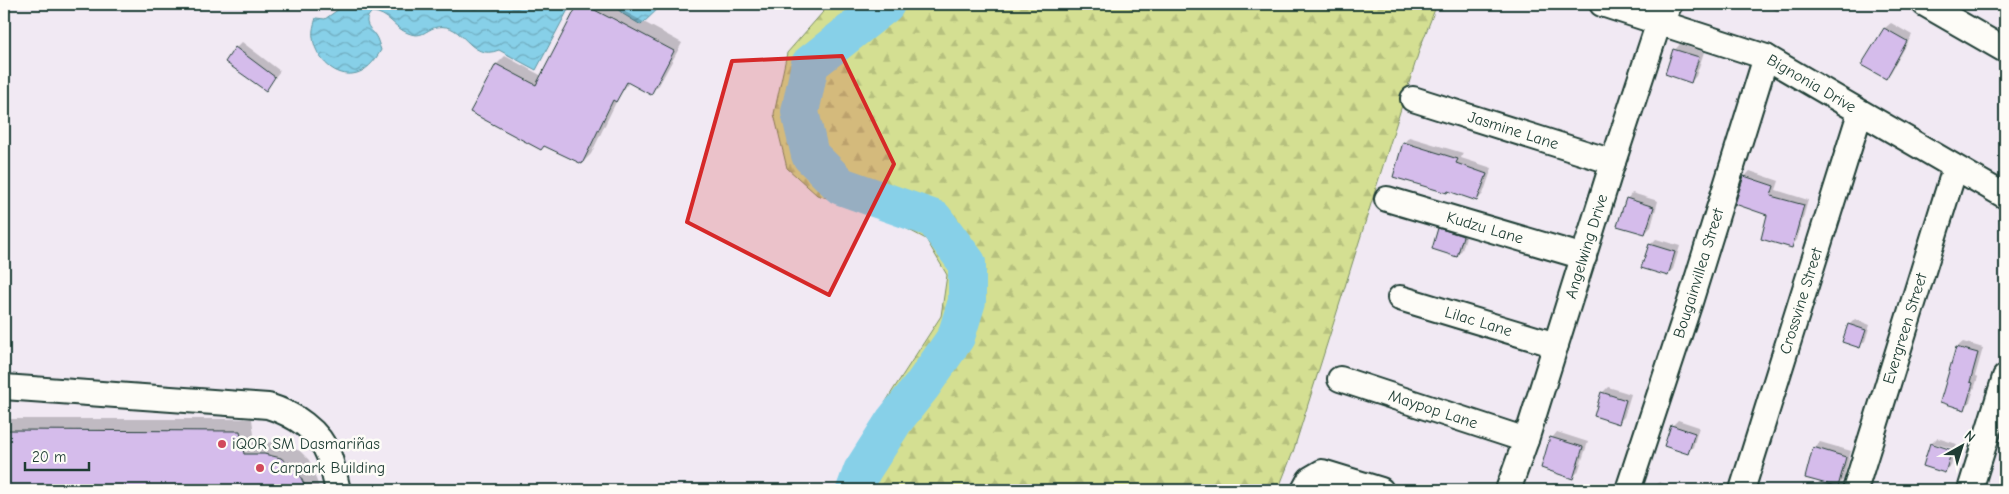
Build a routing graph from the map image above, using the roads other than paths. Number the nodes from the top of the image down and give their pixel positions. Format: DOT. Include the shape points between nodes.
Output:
graph roads {
  1 [pos="1602,4"];
  2 [pos="1925,4"];
  3 [pos="1664,13"];
  4 [pos="2005,50"];
  5 [pos="1766,57"];
  6 [pos="1413,99"];
  7 [pos="1860,113"];
  8 [pos="1613,162"];
  9 [pos="1955,168"];
  10 [pos="2005,196"];
  11 [pos="1387,199"];
  12 [pos="1584,257"];
  13 [pos="1400,298"];
  14 [pos="1556,345"];
  15 [pos="2005,377"];
  16 [pos="1340,379"];
  17 [pos="4,387"];
  18 [pos="1526,440"];
  19 [pos="338,490"];
  20 [pos="1304,490"];
  21 [pos="1381,490"];
  22 [pos="1508,490"];
  23 [pos="1628,490"];
  24 [pos="1742,490"];
  25 [pos="1855,490"];
  26 [pos="1970,490"];
  1 -- 3 [label="street, Bignonia Drive"];
  2 -- 4 [label="street"];
  3 -- 5 [label="street, Bignonia Drive"];
  3 -- 8 [label="street, Angelwing Drive"];
  5 -- 7 [label="street, Bignonia Drive"];
  5 -- 23 [label="street, Bougainvillea Street"];
  6 -- 8 [label="street, Jasmine Lane"];
  7 -- 9 [label="street, Bignonia Drive"];
  7 -- 24 [label="street, Crossvine Street"];
  8 -- 12 [label="street, Angelwing Drive"];
  9 -- 10 [label="street, Bignonia Drive"];
  9 -- 25 [label="street, Evergreen Street"];
  11 -- 12 [label="street, Kudzu Lane"];
  12 -- 14 [label="street, Angelwing Drive"];
  13 -- 14 [label="street, Lilac Lane"];
  14 -- 18 [label="street, Angelwing Drive"];
  15 -- 26 [label="street"];
  16 -- 18 [label="street, Maypop Lane"];
  17 -- 19 [label="street" via="268,406 301,422 316,436 328,456"];
  18 -- 22 [label="street, Angelwing Drive"];
  20 -- 21 [label="street" via="1310,479 1322,472"];
}
